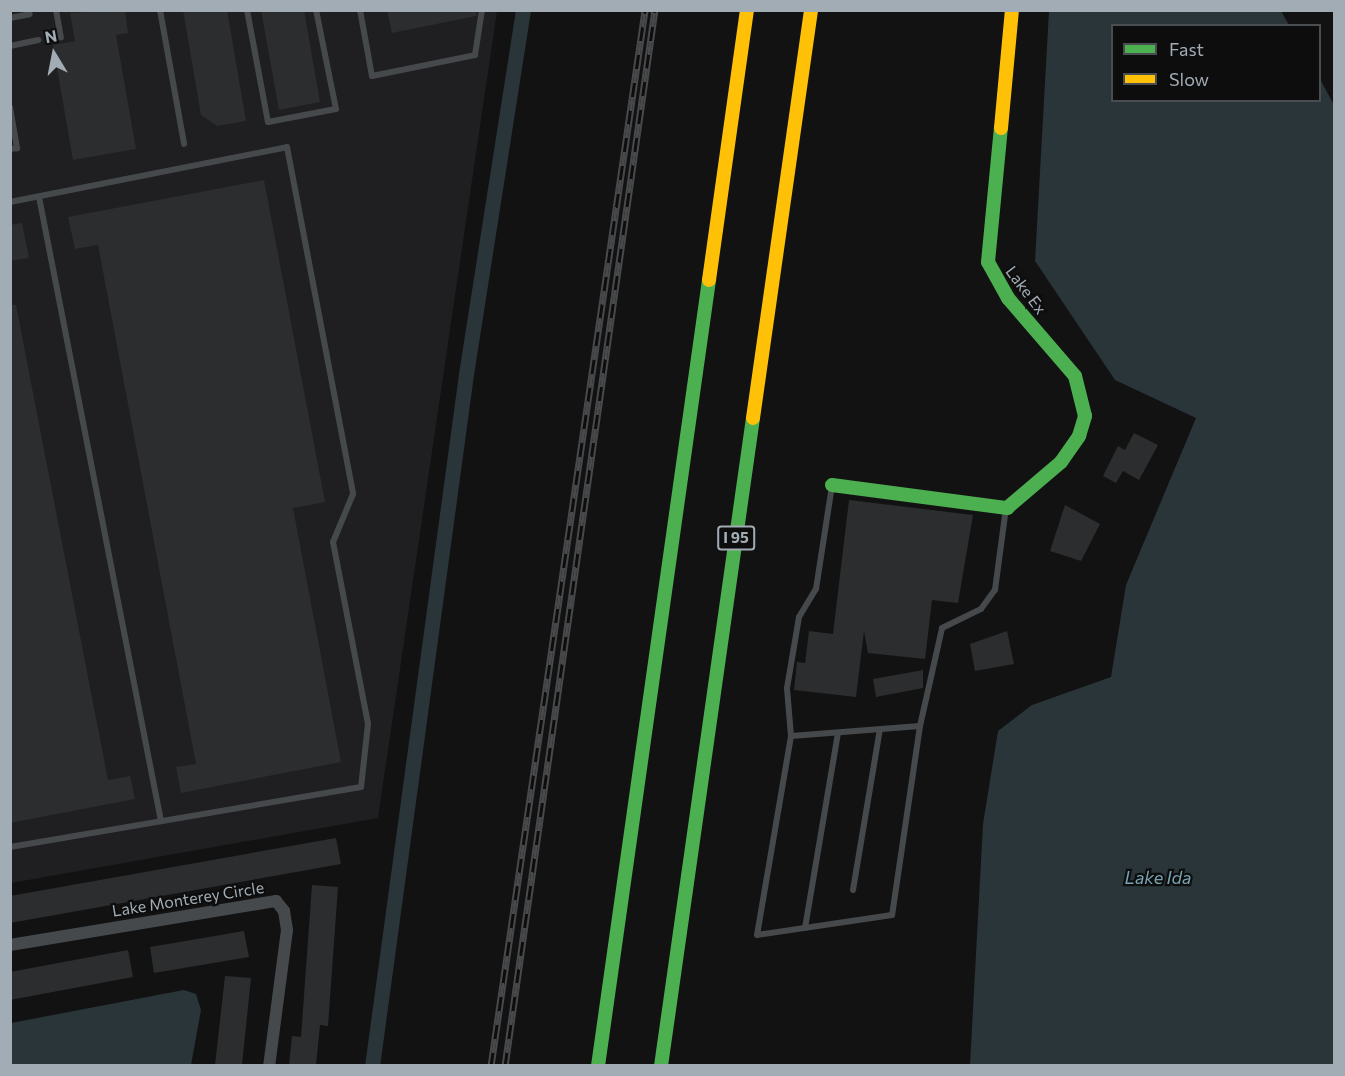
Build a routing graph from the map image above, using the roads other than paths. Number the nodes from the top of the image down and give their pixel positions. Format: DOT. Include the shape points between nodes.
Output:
graph roads {
  1 [pos="56,10"];
  2 [pos="160,10"];
  3 [pos="247,10"];
  4 [pos="316,10"];
  5 [pos="360,10"];
  6 [pos="482,10"];
  7 [pos="747,10"];
  8 [pos="811,10"];
  9 [pos="1012,10"];
  10 [pos="30,14"];
  11 [pos="10,18"];
  12 [pos="60,38"];
  13 [pos="38,40"];
  14 [pos="10,46"];
  15 [pos="10,107"];
  16 [pos="184,144"];
  17 [pos="10,149"];
  18 [pos="39,196"];
  19 [pos="10,202"];
  20 [pos="832,485"];
  21 [pos="1006,508"];
  22 [pos="920,726"];
  23 [pos="880,729"];
  24 [pos="838,733"];
  25 [pos="791,736"];
  26 [pos="161,821"];
  27 [pos="10,847"];
  28 [pos="853,890"];
  29 [pos="805,928"];
  30 [pos="10,945"];
  31 [pos="269,1065"];
  32 [pos="598,1065"];
  33 [pos="661,1065"];
  1 -- 12 [label="lane"];
  2 -- 16 [label="lane"];
  3 -- 4 [label="lane" via="268,122 336,109"];
  5 -- 6 [label="lane" via="372,76 475,55"];
  7 -- 32 [label="main road"];
  8 -- 33 [label="main road, I 95"];
  9 -- 21 [label="main road, Lake Ex" via="988,262 1008,298 1075,376 1084,416 1061,462"];
  10 -- 11 [label="lane"];
  13 -- 14 [label="lane"];
  15 -- 17 [label="lane" via="17,148"];
  18 -- 19 [label="lane"];
  18 -- 26 [label="lane"];
  18 -- 26 [label="lane" via="287,147 353,494 333,542 368,724 361,787"];
  20 -- 21 [label="main road"];
  20 -- 25 [label="lane" via="816,589 799,616 789,678"];
  21 -- 22 [label="lane" via="995,590 981,609 942,628"];
  22 -- 23 [label="lane"];
  22 -- 29 [label="lane" via="892,915"];
  23 -- 24 [label="lane"];
  23 -- 28 [label="lane"];
  24 -- 25 [label="lane"];
  24 -- 29 [label="lane"];
  25 -- 29 [label="lane" via="757,935"];
  26 -- 27 [label="lane"];
  30 -- 31 [label="street, Lake Monterey Circle" via="276,902 284,911 286,930"];
}
